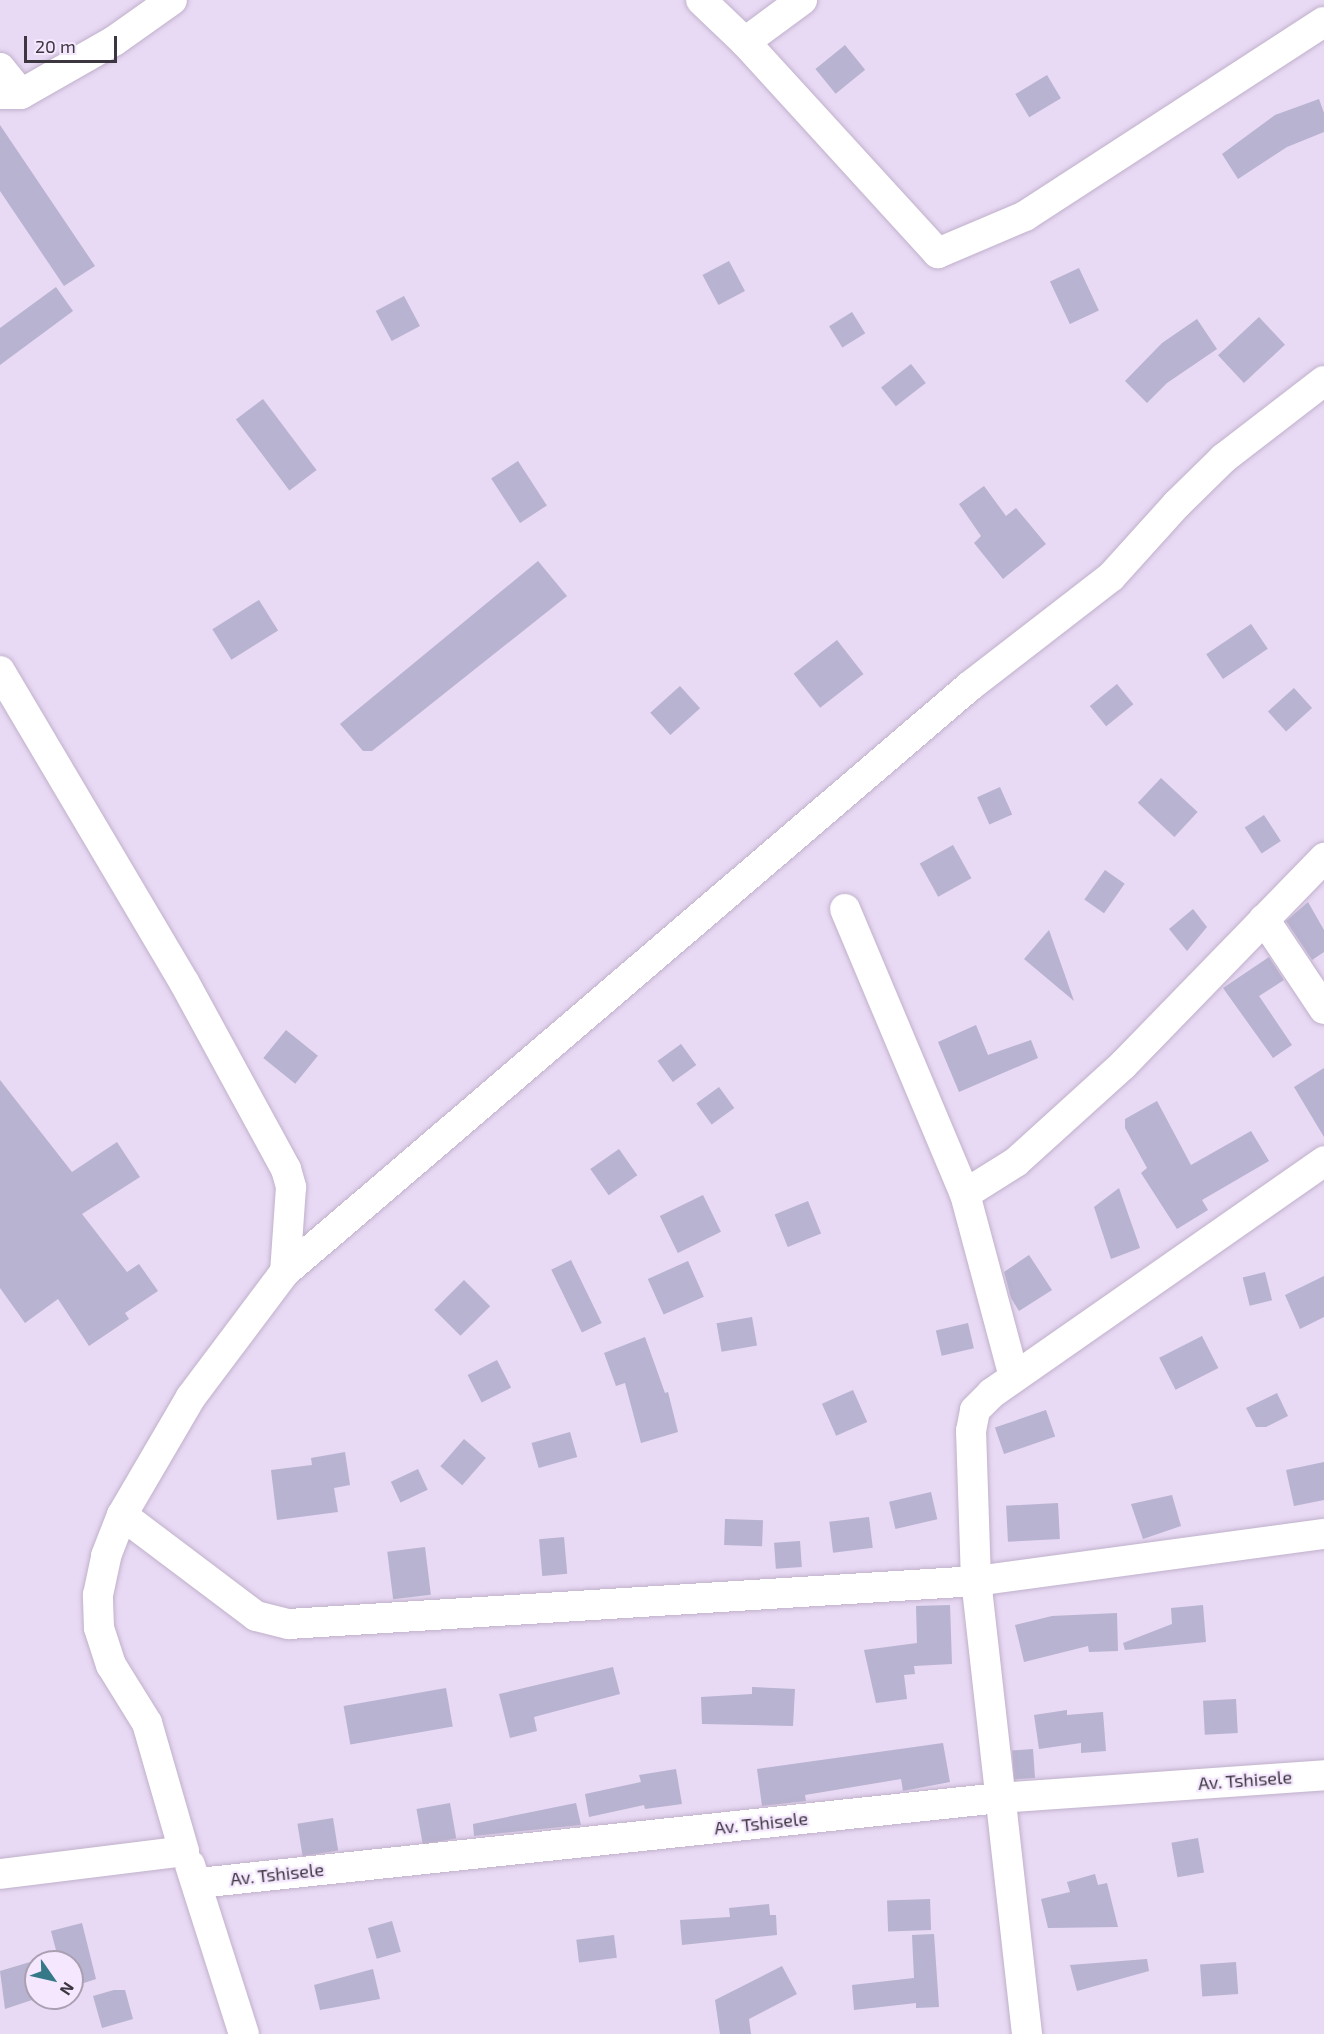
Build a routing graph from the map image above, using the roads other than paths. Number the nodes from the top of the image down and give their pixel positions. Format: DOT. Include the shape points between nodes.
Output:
graph roads {
  1 [pos="172,0"];
  2 [pos="701,0"];
  3 [pos="802,0"];
  4 [pos="1324,22"];
  5 [pos="745,42"];
  6 [pos="0,68"];
  7 [pos="10,94"];
  8 [pos="1324,381"];
  9 [pos="4,687"];
  10 [pos="1324,858"];
  11 [pos="844,909"];
  12 [pos="1264,919"];
  13 [pos="1324,1009"];
  14 [pos="1324,1161"];
  15 [pos="965,1194"];
  16 [pos="285,1272"];
  17 [pos="1014,1377"];
  18 [pos="122,1515"];
  19 [pos="1324,1534"];
  20 [pos="976,1581"];
  21 [pos="1324,1775"];
  22 [pos="999,1798"];
  23 [pos="184,1851"];
  24 [pos="0,1874"];
  25 [pos="199,1883"];
  26 [pos="244,2034"];
  27 [pos="1028,2034"];
  1 -- 7 [label="street" via="114,41"];
  2 -- 5 [label="street"];
  3 -- 5 [label="street"];
  4 -- 5 [label="street" via="1025,216 938,253"];
  6 -- 7 [label="street"];
  8 -- 16 [label="street" via="1224,458 1111,577 961,694"];
  9 -- 16 [label="street" via="184,982 286,1169 291,1187"];
  10 -- 12 [label="street"];
  11 -- 15 [label="street"];
  12 -- 13 [label="street"];
  12 -- 15 [label="street" via="1123,1065 1016,1161"];
  14 -- 17 [label="street"];
  15 -- 17 [label="street"];
  16 -- 18 [label="street" via="191,1397"];
  17 -- 20 [label="street" via="975,1410 972,1431"];
  18 -- 20 [label="street" via="256,1616 289,1624"];
  18 -- 23 [label="street" via="106,1556 98,1595 99,1628 111,1665 147,1723"];
  19 -- 20 [label="street"];
  20 -- 22 [label="street"];
  21 -- 22 [label="street, Av. Tshisele"];
  22 -- 25 [label="street, Av. Tshisele"];
  22 -- 27 [label="street"];
  23 -- 24 [label="street"];
  23 -- 25 [label="street"];
  25 -- 26 [label="street"];
}
